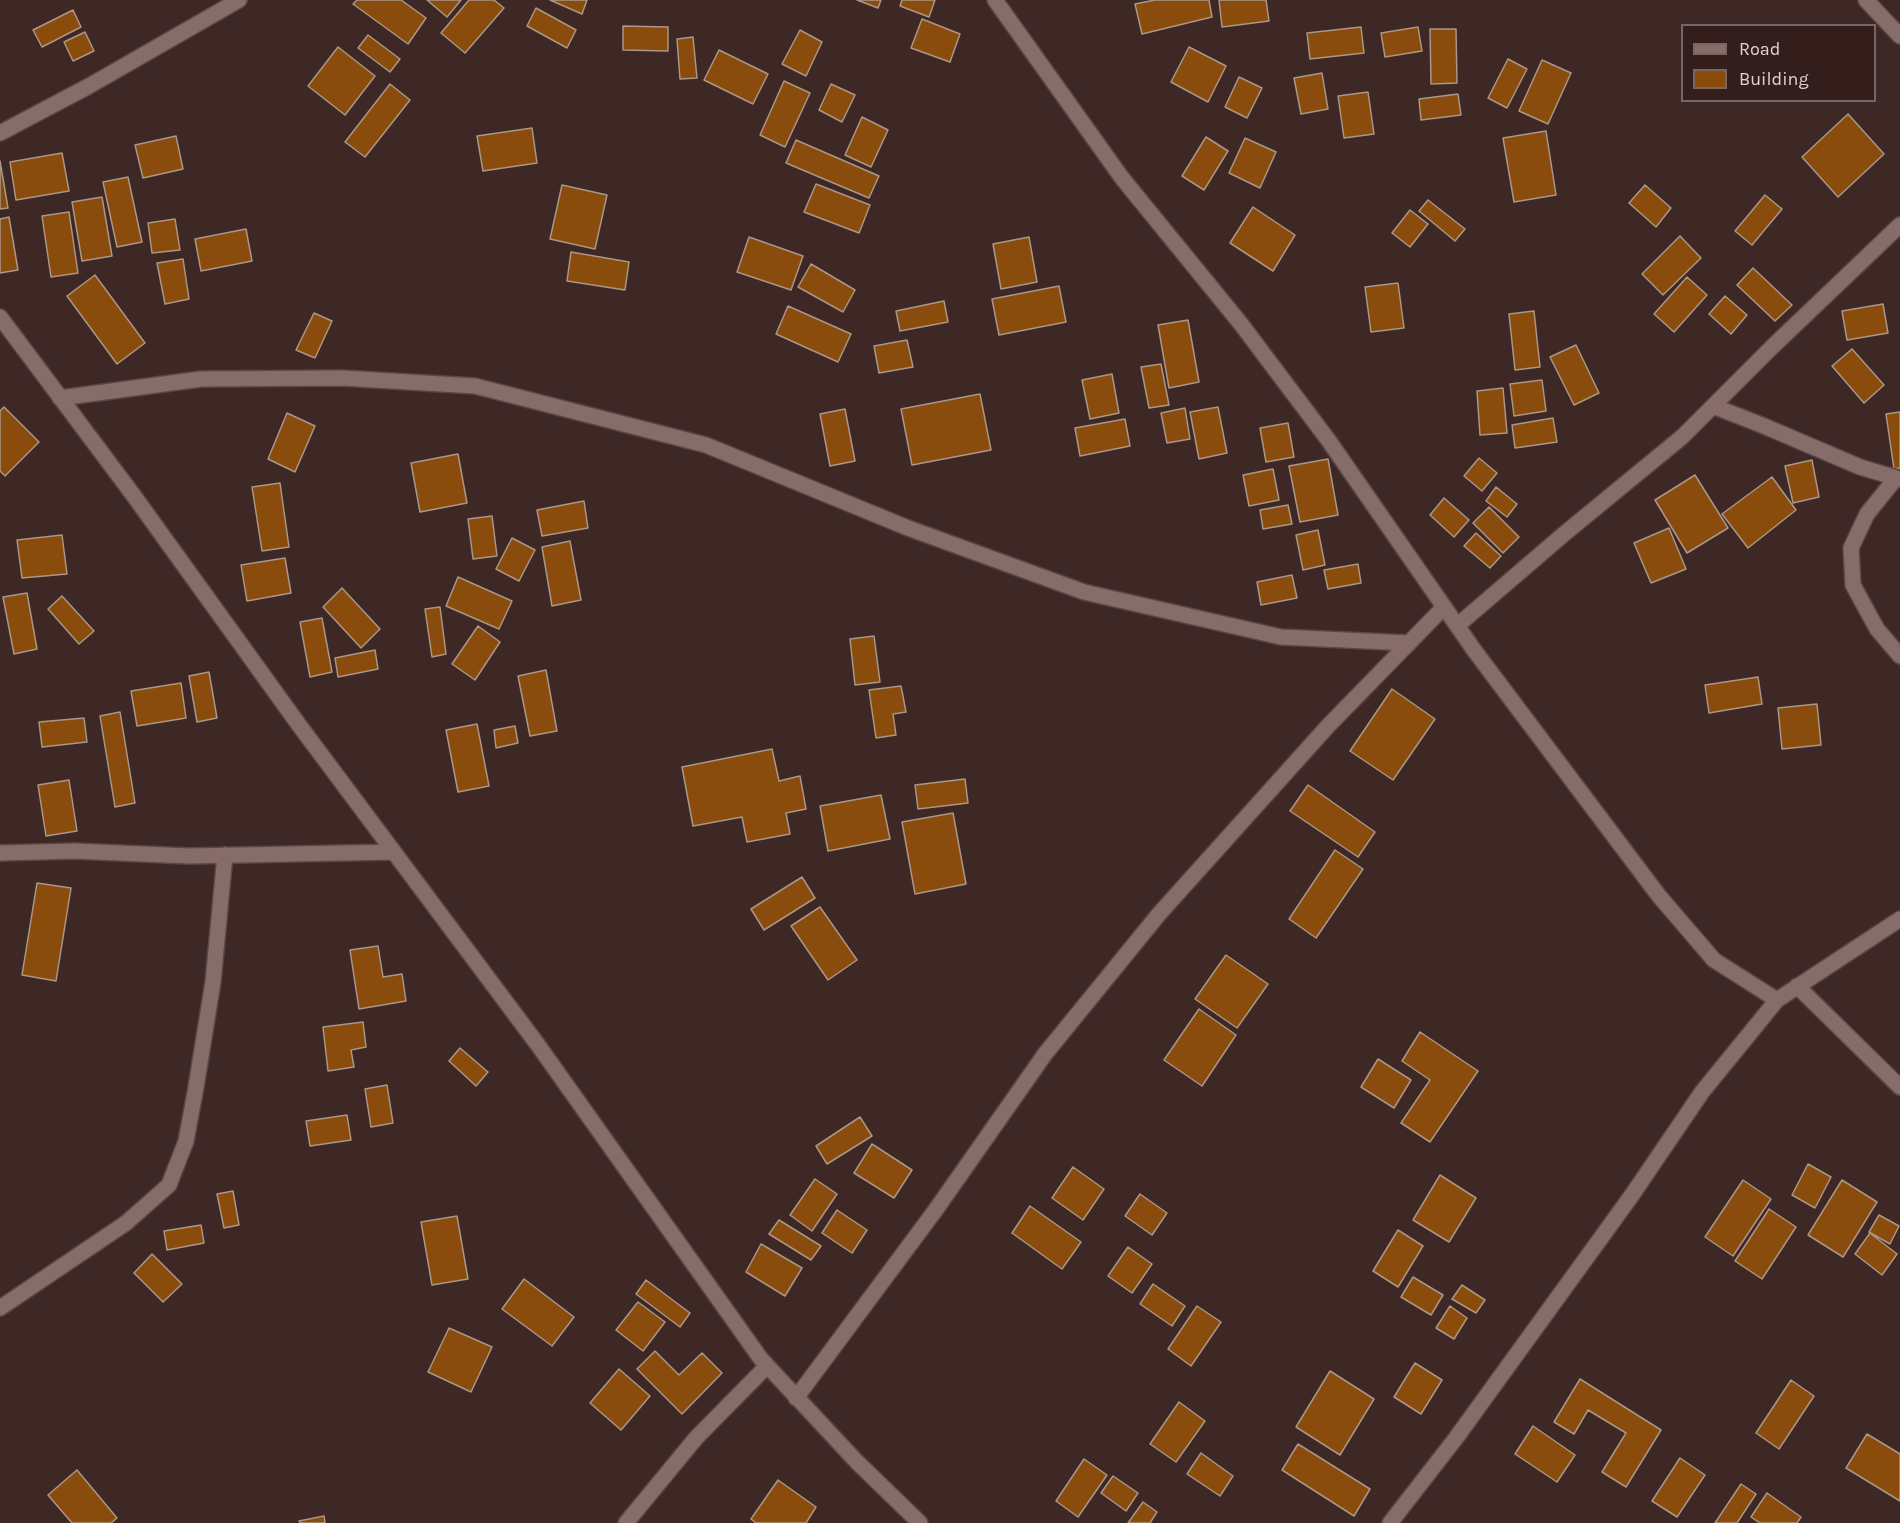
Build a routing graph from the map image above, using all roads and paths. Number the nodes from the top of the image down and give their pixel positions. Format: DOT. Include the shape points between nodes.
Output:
graph roads {
  1 [pos="239,0"];
  2 [pos="995,0"];
  3 [pos="1866,0"];
  4 [pos="1900,36"];
  5 [pos="0,133"];
  6 [pos="1900,225"];
  7 [pos="0,317"];
  8 [pos="60,398"];
  9 [pos="1713,406"];
  10 [pos="1898,478"];
  11 [pos="1444,607"];
  12 [pos="1458,625"];
  13 [pos="1409,643"];
  14 [pos="1900,656"];
  15 [pos="394,852"];
  16 [pos="0,853"];
  17 [pos="225,855"];
  18 [pos="1900,919"];
  19 [pos="1797,986"];
  20 [pos="1777,1000"];
  21 [pos="1900,1087"];
  22 [pos="0,1308"];
  23 [pos="767,1366"];
  24 [pos="796,1398"];
  25 [pos="626,1523"];
  26 [pos="920,1523"];
  27 [pos="1390,1523"];
  1 -- 5 [label="street"];
  2 -- 11 [label="street" via="1122,178 1329,441"];
  3 -- 4 [label="street"];
  6 -- 9 [label="street"];
  7 -- 8 [label="street"];
  8 -- 13 [label="street" via="201,379 342,378 475,386 706,446 908,528 1084,592 1281,637"];
  8 -- 15 [label="street"];
  9 -- 10 [label="street" via="1860,467"];
  9 -- 12 [label="street" via="1682,437"];
  10 -- 14 [label="street" via="1867,514 1851,548 1853,585 1877,629"];
  11 -- 12 [label="street"];
  11 -- 13 [label="street"];
  12 -- 20 [label="street" via="1673,912 1714,960"];
  13 -- 24 [label="street" via="1328,726 1159,914 1045,1054"];
  15 -- 17 [label="street"];
  15 -- 23 [label="street" via="538,1045"];
  16 -- 17 [label="street"];
  17 -- 22 [label="street" via="213,982 196,1087 186,1141 169,1185 126,1223"];
  18 -- 19 [label="street"];
  19 -- 20 [label="street"];
  19 -- 21 [label="street"];
  20 -- 27 [label="street" via="1702,1092 1632,1195"];
  23 -- 24 [label="street"];
  23 -- 25 [label="street" via="696,1438"];
  24 -- 26 [label="street"];
}
